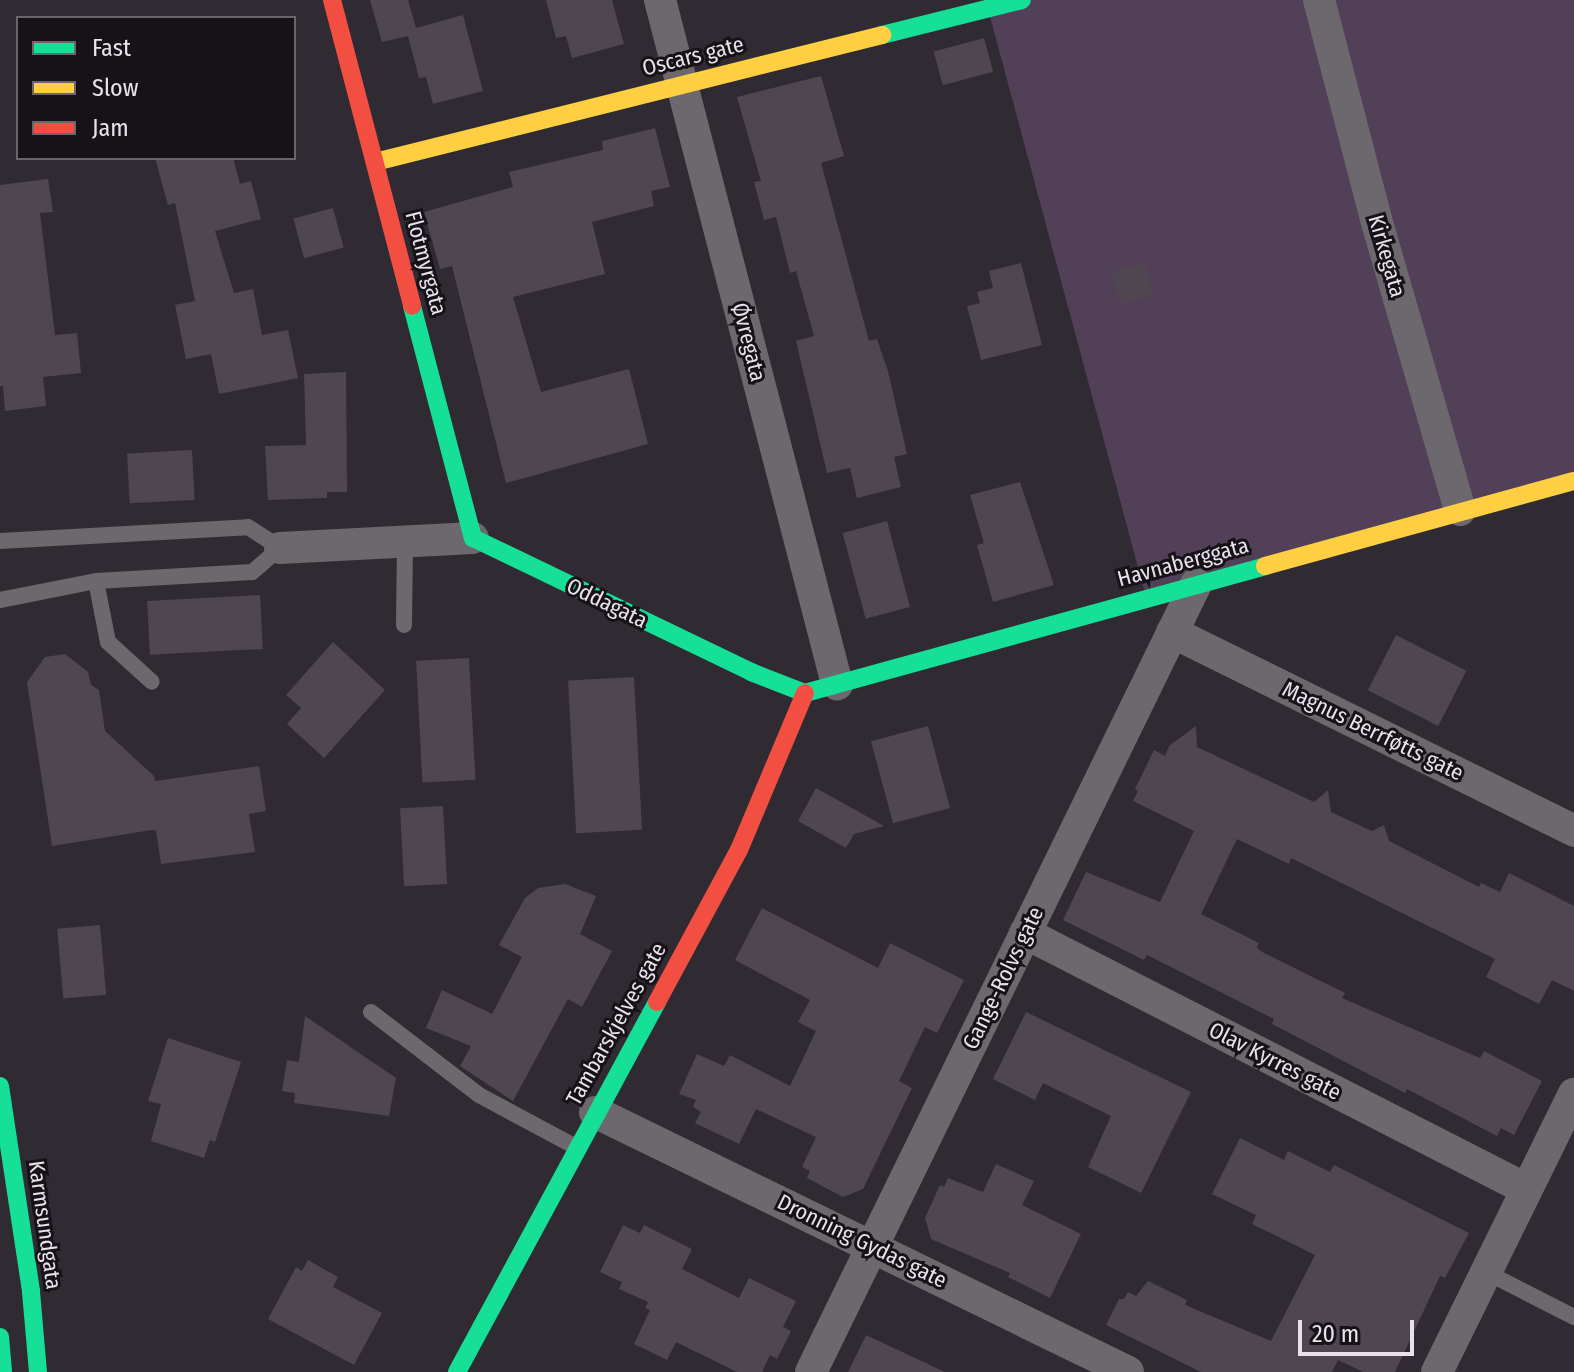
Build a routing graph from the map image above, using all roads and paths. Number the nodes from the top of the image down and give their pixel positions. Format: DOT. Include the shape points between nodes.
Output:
graph roads {
  1 [pos="332,0"];
  2 [pos="660,0"];
  3 [pos="1022,0"];
  4 [pos="1319,0"];
  5 [pos="987,4"];
  6 [pos="682,83"];
  7 [pos="375,162"];
  8 [pos="1574,481"];
  9 [pos="1460,510"];
  10 [pos="473,538"];
  11 [pos="0,541"];
  12 [pos="405,541"];
  13 [pos="280,548"];
  14 [pos="96,581"];
  15 [pos="1196,584"];
  16 [pos="0,600"];
  17 [pos="404,625"];
  18 [pos="1172,632"];
  19 [pos="152,682"];
  20 [pos="837,684"];
  21 [pos="805,693"];
  22 [pos="1574,831"];
  23 [pos="1025,933"];
  24 [pos="371,1012"];
  25 [pos="0,1086"];
  26 [pos="1574,1094"];
  27 [pos="595,1112"];
  28 [pos="576,1147"];
  29 [pos="1526,1189"];
  30 [pos="875,1246"];
  31 [pos="1486,1272"];
  32 [pos="1574,1317"];
  33 [pos="0,1337"];
  34 [pos="3,1372"];
  35 [pos="38,1372"];
  36 [pos="457,1372"];
  37 [pos="811,1372"];
  38 [pos="1128,1372"];
  39 [pos="1437,1372"];
  1 -- 7 [label="street, Flotmyrgata"];
  2 -- 6 [label="street, Øvregata"];
  3 -- 5 [label="street, Oscars gate"];
  4 -- 9 [label="street, Kirkegata"];
  5 -- 6 [label="street, Oscars gate"];
  6 -- 7 [label="street, Oscars gate"];
  6 -- 20 [label="street, Øvregata"];
  7 -- 10 [label="street, Flotmyrgata"];
  8 -- 9 [label="street, Havnaberggata"];
  9 -- 15 [label="street, Havnaberggata"];
  10 -- 12 [label="street, Oddagata"];
  10 -- 21 [label="street, Oddagata"];
  11 -- 13 [label="lane" via="248,527"];
  12 -- 13 [label="street, Oddagata"];
  12 -- 17 [label="lane"];
  13 -- 14 [label="lane" via="252,572"];
  14 -- 16 [label="lane"];
  14 -- 19 [label="lane" via="108,642"];
  15 -- 18 [label="street, Gange-Rolvs gate"];
  15 -- 20 [label="street, Havnaberggata"];
  18 -- 22 [label="street, Magnus Berrføtts gate"];
  18 -- 23 [label="street, Gange-Rolvs gate"];
  20 -- 21 [label="street, Havnaberggata"];
  21 -- 27 [label="street, Tambarskjelves gate" via="739,850"];
  23 -- 29 [label="street, Olav Kyrres gate"];
  23 -- 30 [label="street, Gange-Rolvs gate"];
  24 -- 28 [label="lane" via="479,1095"];
  25 -- 35 [label="street, Karmsundgata"];
  26 -- 29 [label="street"];
  27 -- 28 [label="street, Tambarskjelves gate"];
  27 -- 30 [label="street, Dronning Gydas gate"];
  28 -- 36 [label="street, Tambarskjelves gate"];
  29 -- 31 [label="street"];
  30 -- 37 [label="street, Gange-Rolvs gate"];
  30 -- 38 [label="street, Dronning Gydas gate"];
  31 -- 32 [label="lane"];
  31 -- 39 [label="street"];
  33 -- 34 [label="street"];
}
